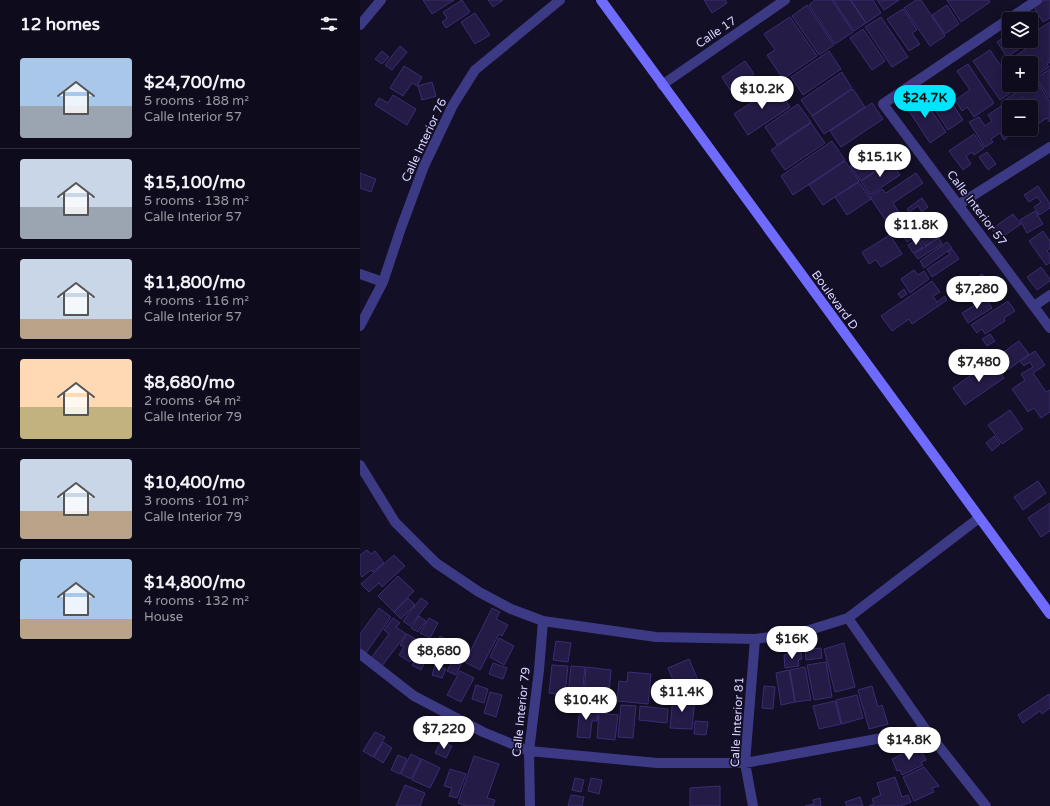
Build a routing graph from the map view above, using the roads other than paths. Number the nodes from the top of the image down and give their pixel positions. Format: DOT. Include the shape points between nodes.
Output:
graph roads {
  1 [pos="380,0"];
  2 [pos="560,0"];
  3 [pos="601,0"];
  4 [pos="786,0"];
  5 [pos="1037,0"];
  6 [pos="360,25"];
  7 [pos="662,85"];
  8 [pos="1050,147"];
  9 [pos="958,205"];
  10 [pos="360,274"];
  11 [pos="383,282"];
  12 [pos="1050,296"];
  13 [pos="1034,306"];
  14 [pos="360,326"];
  15 [pos="1050,328"];
  16 [pos="360,465"];
  17 [pos="979,518"];
  18 [pos="1048,607"];
  19 [pos="848,618"];
  20 [pos="543,621"];
  21 [pos="755,639"];
  22 [pos="360,654"];
  23 [pos="926,730"];
  24 [pos="529,751"];
  25 [pos="745,763"];
  26 [pos="530,806"];
  27 [pos="753,806"];
  28 [pos="986,806"];
  1 -- 6 [label="street"];
  2 -- 11 [label="street, Calle Interior 76" via="475,70 460,93 424,166"];
  3 -- 7 [label="street, Boulevard D"];
  4 -- 7 [label="street, Calle 17"];
  5 -- 9 [label="street, Calle Interior 57" via="883,104"];
  7 -- 17 [label="street, Boulevard D"];
  8 -- 9 [label="street"];
  9 -- 13 [label="street, Calle Interior 57"];
  10 -- 11 [label="street"];
  11 -- 14 [label="street, Calle Interior 76"];
  12 -- 13 [label="street"];
  13 -- 15 [label="street, Calle Interior 57"];
  16 -- 20 [label="street" via="395,522 436,563 479,592 511,609"];
  17 -- 18 [label="street, Boulevard D"];
  17 -- 19 [label="street"];
  19 -- 21 [label="street" via="800,633"];
  19 -- 23 [label="street"];
  20 -- 21 [label="street" via="656,637"];
  20 -- 24 [label="street, Calle Interior 79"];
  21 -- 25 [label="street, Calle Interior 81"];
  22 -- 24 [label="street" via="414,696 484,732"];
  23 -- 25 [label="street"];
  23 -- 28 [label="street"];
  24 -- 25 [label="street" via="657,763"];
  24 -- 26 [label="street, Calle Interior 79"];
  25 -- 27 [label="street, Calle Interior 81"];
}
